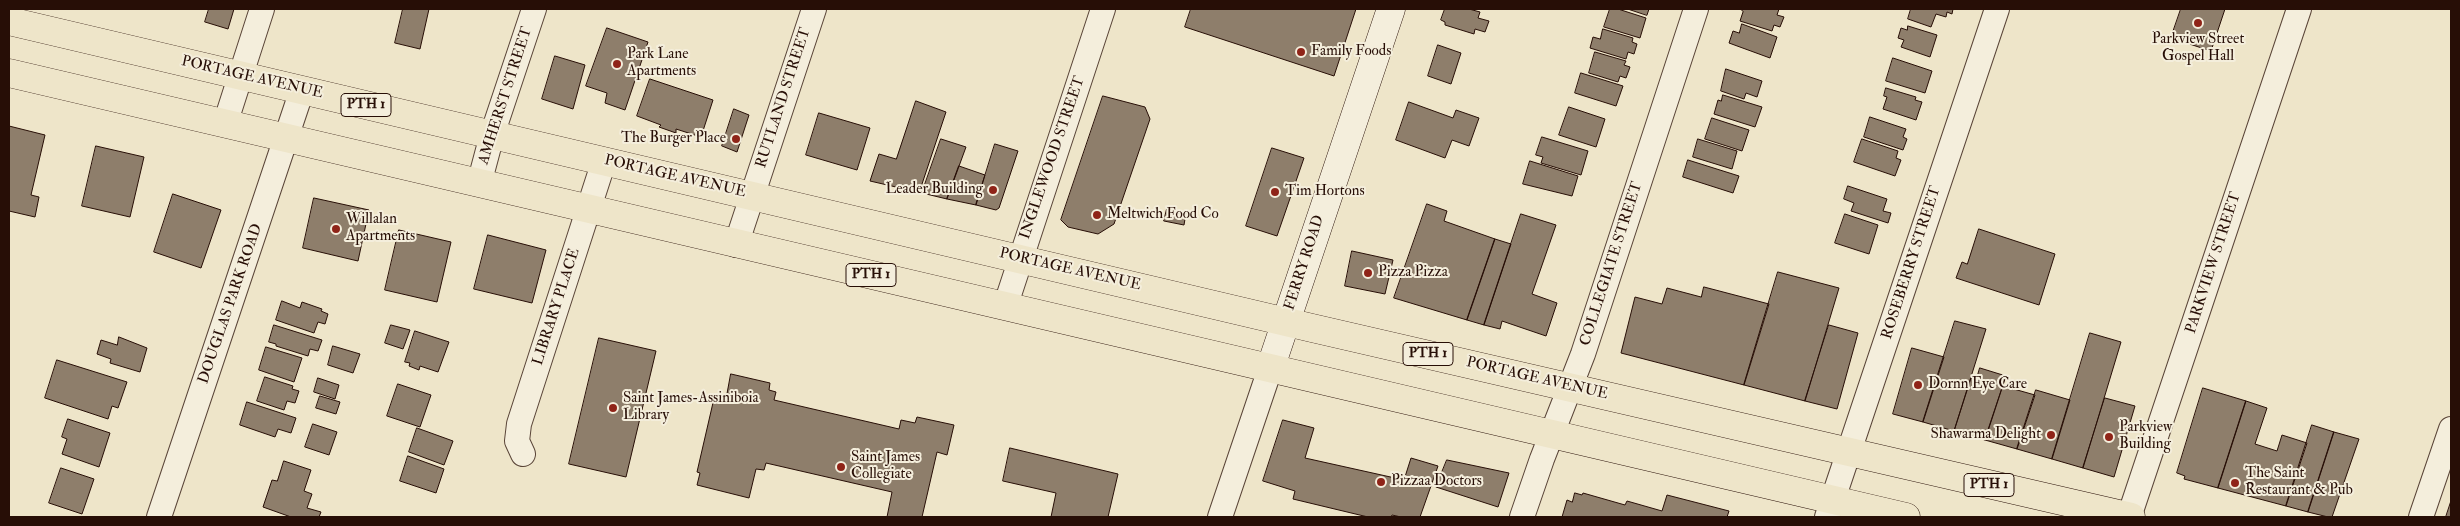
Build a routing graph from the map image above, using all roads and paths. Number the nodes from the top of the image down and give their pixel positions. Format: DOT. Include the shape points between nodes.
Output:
graph roads {
  1 [pos="262,9"];
  2 [pos="534,9"];
  3 [pos="814,9"];
  4 [pos="1103,9"];
  5 [pos="1391,9"];
  6 [pos="1696,9"];
  7 [pos="1997,9"];
  8 [pos="2299,9"];
  9 [pos="9,22"];
  10 [pos="9,73"];
  11 [pos="240,76"];
  12 [pos="302,90"];
  13 [pos="226,124"];
  14 [pos="492,135"];
  15 [pos="287,139"];
  16 [pos="604,161"];
  17 [pos="479,184"];
  18 [pos="752,195"];
  19 [pos="590,209"];
  20 [pos="736,245"];
  21 [pos="1019,258"];
  22 [pos="1005,307"];
  23 [pos="1286,322"];
  24 [pos="1270,369"];
  25 [pos="1570,386"];
  26 [pos="2451,429"];
  27 [pos="1551,434"];
  28 [pos="1848,452"];
  29 [pos="523,454"];
  30 [pos="1830,508"];
  31 [pos="159,517"];
  32 [pos="1220,517"];
  33 [pos="1522,517"];
  34 [pos="1906,517"];
  35 [pos="2130,517"];
  36 [pos="2421,517"];
  1 -- 11 [label="street"];
  2 -- 14 [label="street, AMHERST STREET"];
  3 -- 18 [label="street, RUTLAND STREET"];
  4 -- 21 [label="street, INGLEWOOD STREET"];
  5 -- 23 [label="main road, FERRY ROAD"];
  6 -- 25 [label="street, COLLEGIATE STREET"];
  7 -- 28 [label="street, ROSEBERRY STREET"];
  8 -- 35 [label="street, PARKVIEW STREET"];
  9 -- 11 [label="highway, PORTAGE AVENUE / PTH 1"];
  10 -- 13 [label="highway, PTH 1"];
  11 -- 12 [label="highway, PORTAGE AVENUE / PTH 1"];
  11 -- 13 [label="street"];
  12 -- 14 [label="highway, PORTAGE AVENUE / PTH 1"];
  12 -- 15 [label="street, DOUGLAS PARK ROAD"];
  13 -- 15 [label="highway, PTH 1"];
  14 -- 16 [label="highway, PORTAGE AVENUE / PTH 1"];
  14 -- 17 [label="street, AMHERST STREET"];
  15 -- 17 [label="highway, PTH 1"];
  15 -- 31 [label="street, DOUGLAS PARK ROAD"];
  16 -- 18 [label="highway, PORTAGE AVENUE / PTH 1"];
  16 -- 19 [label="street, LIBRARY PLACE"];
  17 -- 19 [label="highway, PTH 1"];
  18 -- 20 [label="street, RUTLAND STREET"];
  18 -- 21 [label="highway, PORTAGE AVENUE / PTH 1"];
  19 -- 20 [label="highway, PTH 1"];
  19 -- 29 [label="street, LIBRARY PLACE" via="519,424 517,441"];
  20 -- 22 [label="highway, PTH 1"];
  21 -- 22 [label="street, INGLEWOOD STREET"];
  21 -- 23 [label="highway, PORTAGE AVENUE / PTH 1"];
  22 -- 24 [label="highway, PTH 1"];
  23 -- 24 [label="main road, FERRY ROAD"];
  23 -- 25 [label="highway, PORTAGE AVENUE / PTH 1"];
  24 -- 27 [label="highway, PTH 1"];
  24 -- 32 [label="street, FERRY ROAD"];
  25 -- 27 [label="street, COLLEGIATE STREET"];
  25 -- 28 [label="highway, PORTAGE AVENUE / PTH 1"];
  26 -- 36 [label="street"];
  27 -- 30 [label="highway, PTH 1"];
  27 -- 33 [label="street, COLLEGIATE STREET"];
  28 -- 30 [label="street, ROSEBERRY STREET"];
  28 -- 35 [label="highway, PORTAGE AVENUE / PTH 1"];
  30 -- 34 [label="highway, PTH 1"];
}
